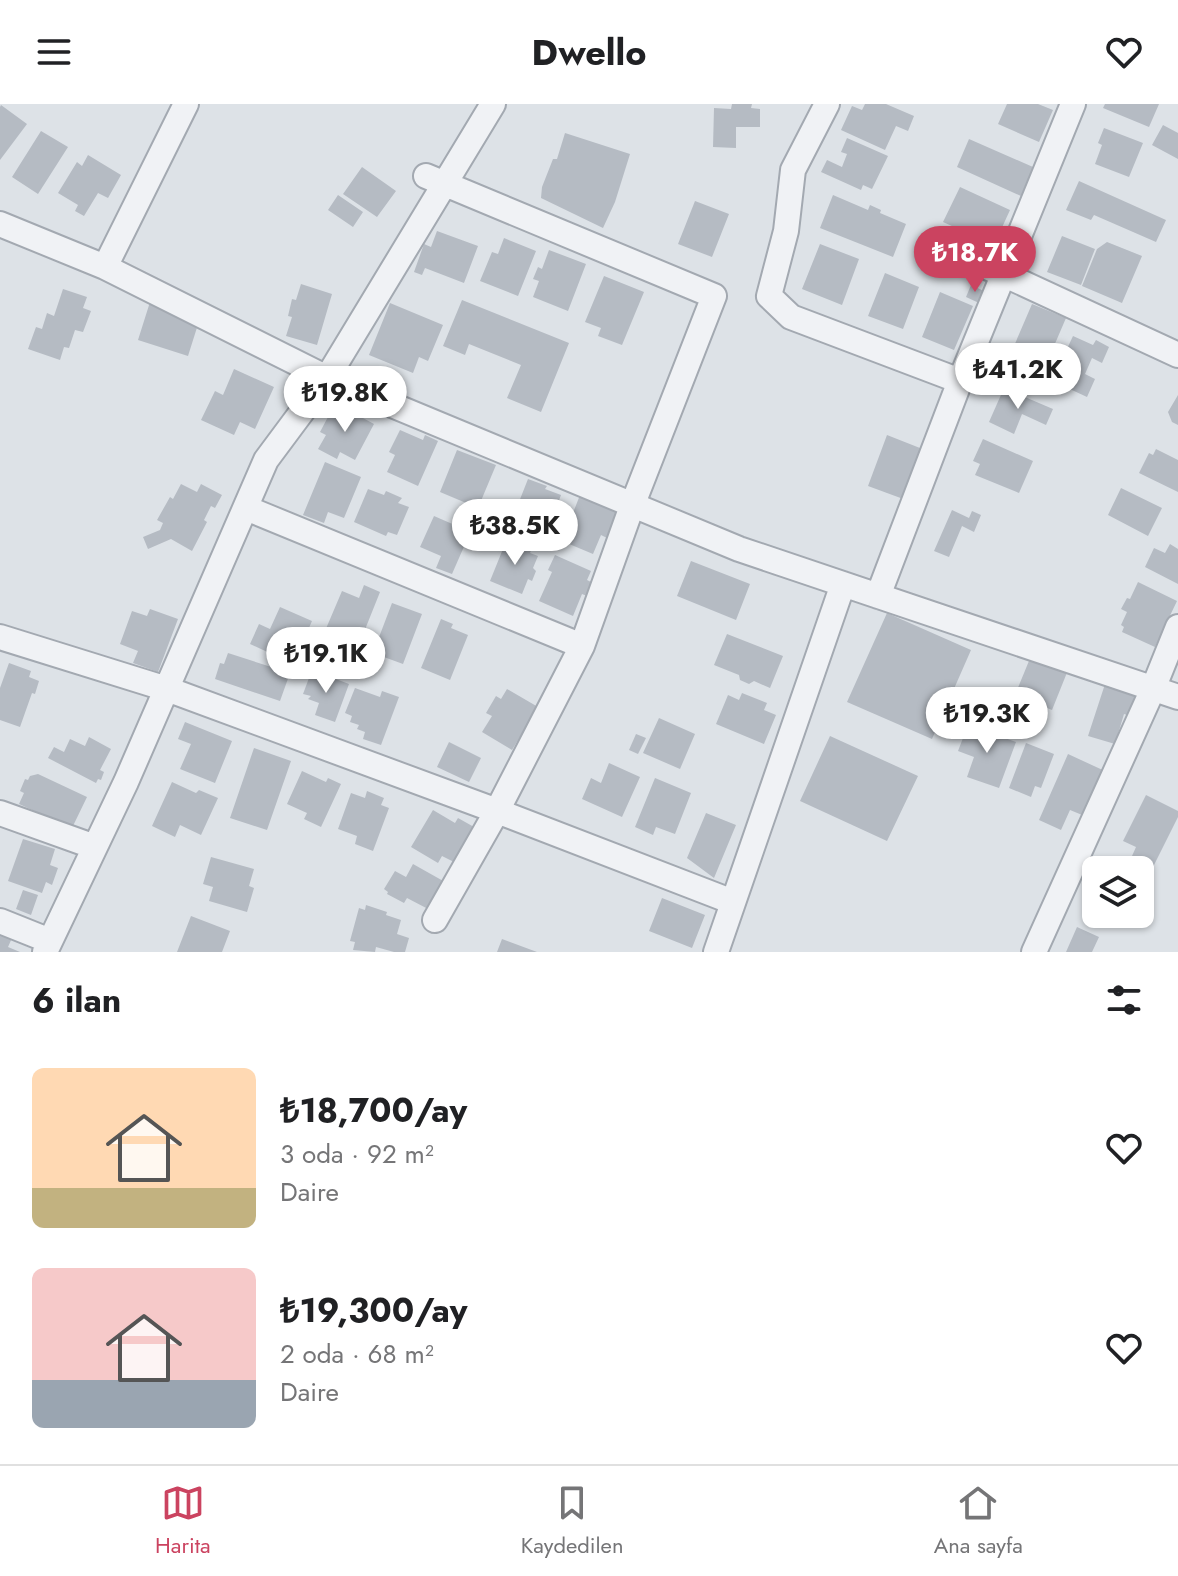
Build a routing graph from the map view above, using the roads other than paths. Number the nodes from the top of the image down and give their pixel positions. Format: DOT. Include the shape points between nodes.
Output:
graph roads {
  1 [pos="186,104"];
  2 [pos="493,104"];
  3 [pos="827,104"];
  4 [pos="1073,104"];
  5 [pos="436,180"];
  6 [pos="0,224"];
  7 [pos="955,254"];
  8 [pos="105,267"];
  9 [pos="1003,274"];
  10 [pos="1178,355"];
  11 [pos="327,378"];
  12 [pos="960,381"];
  13 [pos="632,506"];
  14 [pos="246,508"];
  15 [pos="843,584"];
  16 [pos="878,596"];
  17 [pos="1178,627"];
  18 [pos="0,637"];
  19 [pos="582,646"];
  20 [pos="167,689"];
  21 [pos="1153,689"];
  22 [pos="1178,697"];
  23 [pos="497,811"];
  24 [pos="0,813"];
  25 [pos="95,847"];
  26 [pos="733,902"];
  27 [pos="435,920"];
  28 [pos="0,921"];
  29 [pos="48,947"];
  30 [pos="716,952"];
  31 [pos="1034,952"];
  1 -- 8 [label="street"];
  2 -- 5 [label="street"];
  3 -- 12 [label="street" via="793,170 786,231 769,296 791,317"];
  4 -- 9 [label="street"];
  5 -- 11 [label="street"];
  5 -- 13 [label="street" via="714,296"];
  6 -- 8 [label="street"];
  7 -- 9 [label="street"];
  8 -- 11 [label="street"];
  9 -- 10 [label="street"];
  9 -- 12 [label="street"];
  11 -- 13 [label="street"];
  11 -- 14 [label="street" via="266,460"];
  12 -- 16 [label="street"];
  13 -- 15 [label="street"];
  13 -- 19 [label="street"];
  14 -- 19 [label="street"];
  14 -- 20 [label="street"];
  15 -- 16 [label="street"];
  15 -- 26 [label="street"];
  16 -- 21 [label="street"];
  17 -- 21 [label="street"];
  18 -- 20 [label="street"];
  19 -- 23 [label="street"];
  20 -- 23 [label="street"];
  20 -- 25 [label="street"];
  21 -- 22 [label="street"];
  21 -- 31 [label="street"];
  23 -- 26 [label="street"];
  23 -- 27 [label="street"];
  24 -- 25 [label="street"];
  25 -- 29 [label="street"];
  26 -- 30 [label="street"];
  28 -- 29 [label="street"];
}
